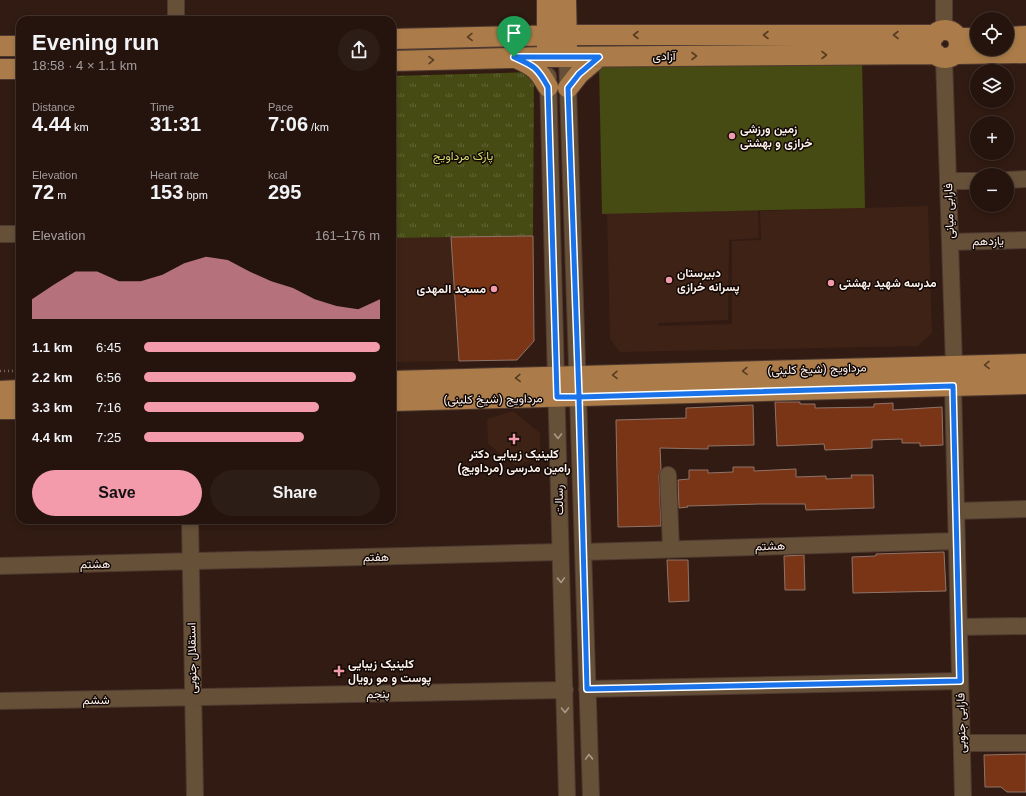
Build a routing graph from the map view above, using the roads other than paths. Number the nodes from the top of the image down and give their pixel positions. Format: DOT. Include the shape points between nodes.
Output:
graph roads {
  1 [pos="176,0"];
  2 [pos="566,0"];
  3 [pos="570,0"];
  4 [pos="944,0"];
  5 [pos="547,4"];
  6 [pos="176,16"];
  7 [pos="567,35"];
  8 [pos="593,35"];
  9 [pos="509,36"];
  10 [pos="547,36"];
  11 [pos="1026,36"];
  12 [pos="1014,37"];
  13 [pos="396,39"];
  14 [pos="950,44"];
  15 [pos="0,46"];
  16 [pos="16,46"];
  17 [pos="1026,53"];
  18 [pos="547,56"];
  19 [pos="567,56"];
  20 [pos="514,57"];
  21 [pos="599,57"];
  22 [pos="396,61"];
  23 [pos="16,68"];
  24 [pos="0,69"];
  25 [pos="548,87"];
  26 [pos="568,88"];
  27 [pos="1026,179"];
  28 [pos="1014,180"];
  29 [pos="948,181"];
  30 [pos="970,181"];
  31 [pos="0,234"];
  32 [pos="16,234"];
  33 [pos="1026,240"];
  34 [pos="950,242"];
  35 [pos="1026,364"];
  36 [pos="954,365"];
  37 [pos="578,376"];
  38 [pos="556,377"];
  39 [pos="396,381"];
  40 [pos="1026,384"];
  41 [pos="953,386"];
  42 [pos="16,390"];
  43 [pos="0,391"];
  44 [pos="557,397"];
  45 [pos="579,397"];
  46 [pos="396,401"];
  47 [pos="0,409"];
  48 [pos="16,409"];
  49 [pos="668,475"];
  50 [pos="1026,509"];
  51 [pos="956,511"];
  52 [pos="190,524"];
  53 [pos="957,540"];
  54 [pos="671,549"];
  55 [pos="560,552"];
  56 [pos="583,552"];
  57 [pos="191,561"];
  58 [pos="0,566"];
  59 [pos="1026,626"];
  60 [pos="959,627"];
  61 [pos="960,681"];
  62 [pos="587,689"];
  63 [pos="565,690"];
  64 [pos="192,698"];
  65 [pos="0,702"];
  66 [pos="1026,743"];
  67 [pos="962,744"];
  68 [pos="195,796"];
  69 [pos="567,796"];
  70 [pos="590,796"];
  71 [pos="963,796"];
  1 -- 6 [label="street"];
  2 -- 7 [label="main road"];
  3 -- 8 [label="main road"];
  4 -- 14 [label="street, فارابی میانی"];
  5 -- 9 [label="main road" via="541,18 529,28"];
  5 -- 10 [label="main road, رسالت"];
  7 -- 8 [label="main road, آزادی"];
  7 -- 10 [label="main road, آزادی"];
  7 -- 19 [label="main road"];
  14 -- 8 [label="main road, آزادی, one-way"];
  9 -- 10 [label="main road, آزادی"];
  9 -- 13 [label="main road, آزادی, one-way"];
  10 -- 18 [label="main road, رسالت"];
  11 -- 12 [label="main road"];
  14 -- 17 [label="main road, آزادی"];
  21 -- 14 [label="main road, آزادی, one-way"];
  14 -- 29 [label="street, فارابی میانی"];
  15 -- 16 [label="main road"];
  18 -- 19 [label="main road, آزادی"];
  18 -- 20 [label="main road, آزادی"];
  18 -- 25 [label="street, رسالت"];
  19 -- 21 [label="main road, آزادی"];
  19 -- 26 [label="street"];
  22 -- 20 [label="main road, آزادی, one-way"];
  20 -- 25 [label="main road" via="533,65 541,73"];
  21 -- 26 [label="main road" via="579,74"];
  23 -- 24 [label="main road"];
  25 -- 38 [label="street, رسالت"];
  26 -- 37 [label="street"];
  27 -- 28 [label="street"];
  29 -- 30 [label="street"];
  29 -- 34 [label="street, فارابی میانی"];
  31 -- 32 [label="street"];
  33 -- 34 [label="street, یازدهم"];
  34 -- 36 [label="street, فارابی میانی"];
  35 -- 36 [label="main road, مرداویج (شیخ کلینی), one-way"];
  36 -- 37 [label="main road, مرداویج (شیخ کلینی), one-way"];
  37 -- 38 [label="main road, مرداویج (شیخ کلینی)"];
  37 -- 45 [label="street, رسالت"];
  38 -- 39 [label="main road, مرداویج (شیخ کلینی), one-way"];
  38 -- 44 [label="street, رسالت"];
  40 -- 41 [label="main road, مرداویج (شیخ کلینی)"];
  41 -- 45 [label="main road, مرداویج (شیخ کلینی)"];
  41 -- 51 [label="street, فارابی جنوبی"];
  42 -- 43 [label="main road"];
  44 -- 45 [label="main road, مرداویج (شیخ کلینی)"];
  44 -- 46 [label="main road, مرداویج (شیخ کلینی)"];
  44 -- 55 [label="street, رسالت, one-way"];
  45 -- 56 [label="street, رسالت"];
  47 -- 48 [label="main road"];
  49 -- 54 [label="street"];
  50 -- 51 [label="street"];
  51 -- 53 [label="street, فارابی جنوبی"];
  52 -- 57 [label="street, استقلال جنوبی"];
  53 -- 54 [label="street, هشتم"];
  53 -- 60 [label="street, فارابی جنوبی"];
  54 -- 56 [label="street, هشتم"];
  55 -- 57 [label="street, هفتم"];
  55 -- 63 [label="street, رسالت, one-way"];
  56 -- 62 [label="street, رسالت"];
  57 -- 58 [label="street, هشتم"];
  57 -- 64 [label="street, استقلال جنوبی"];
  59 -- 60 [label="street"];
  60 -- 61 [label="street, فارابی جنوبی"];
  61 -- 62 [label="street"];
  61 -- 67 [label="street, فارابی جنوبی"];
  70 -- 62 [label="street, رسالت, one-way"];
  63 -- 64 [label="street, پنجم"];
  63 -- 69 [label="street, رسالت, one-way"];
  64 -- 65 [label="street, ششم"];
  64 -- 68 [label="street, استقلال جنوبی"];
  66 -- 67 [label="street"];
  67 -- 71 [label="street, فارابی جنوبی"];
}
